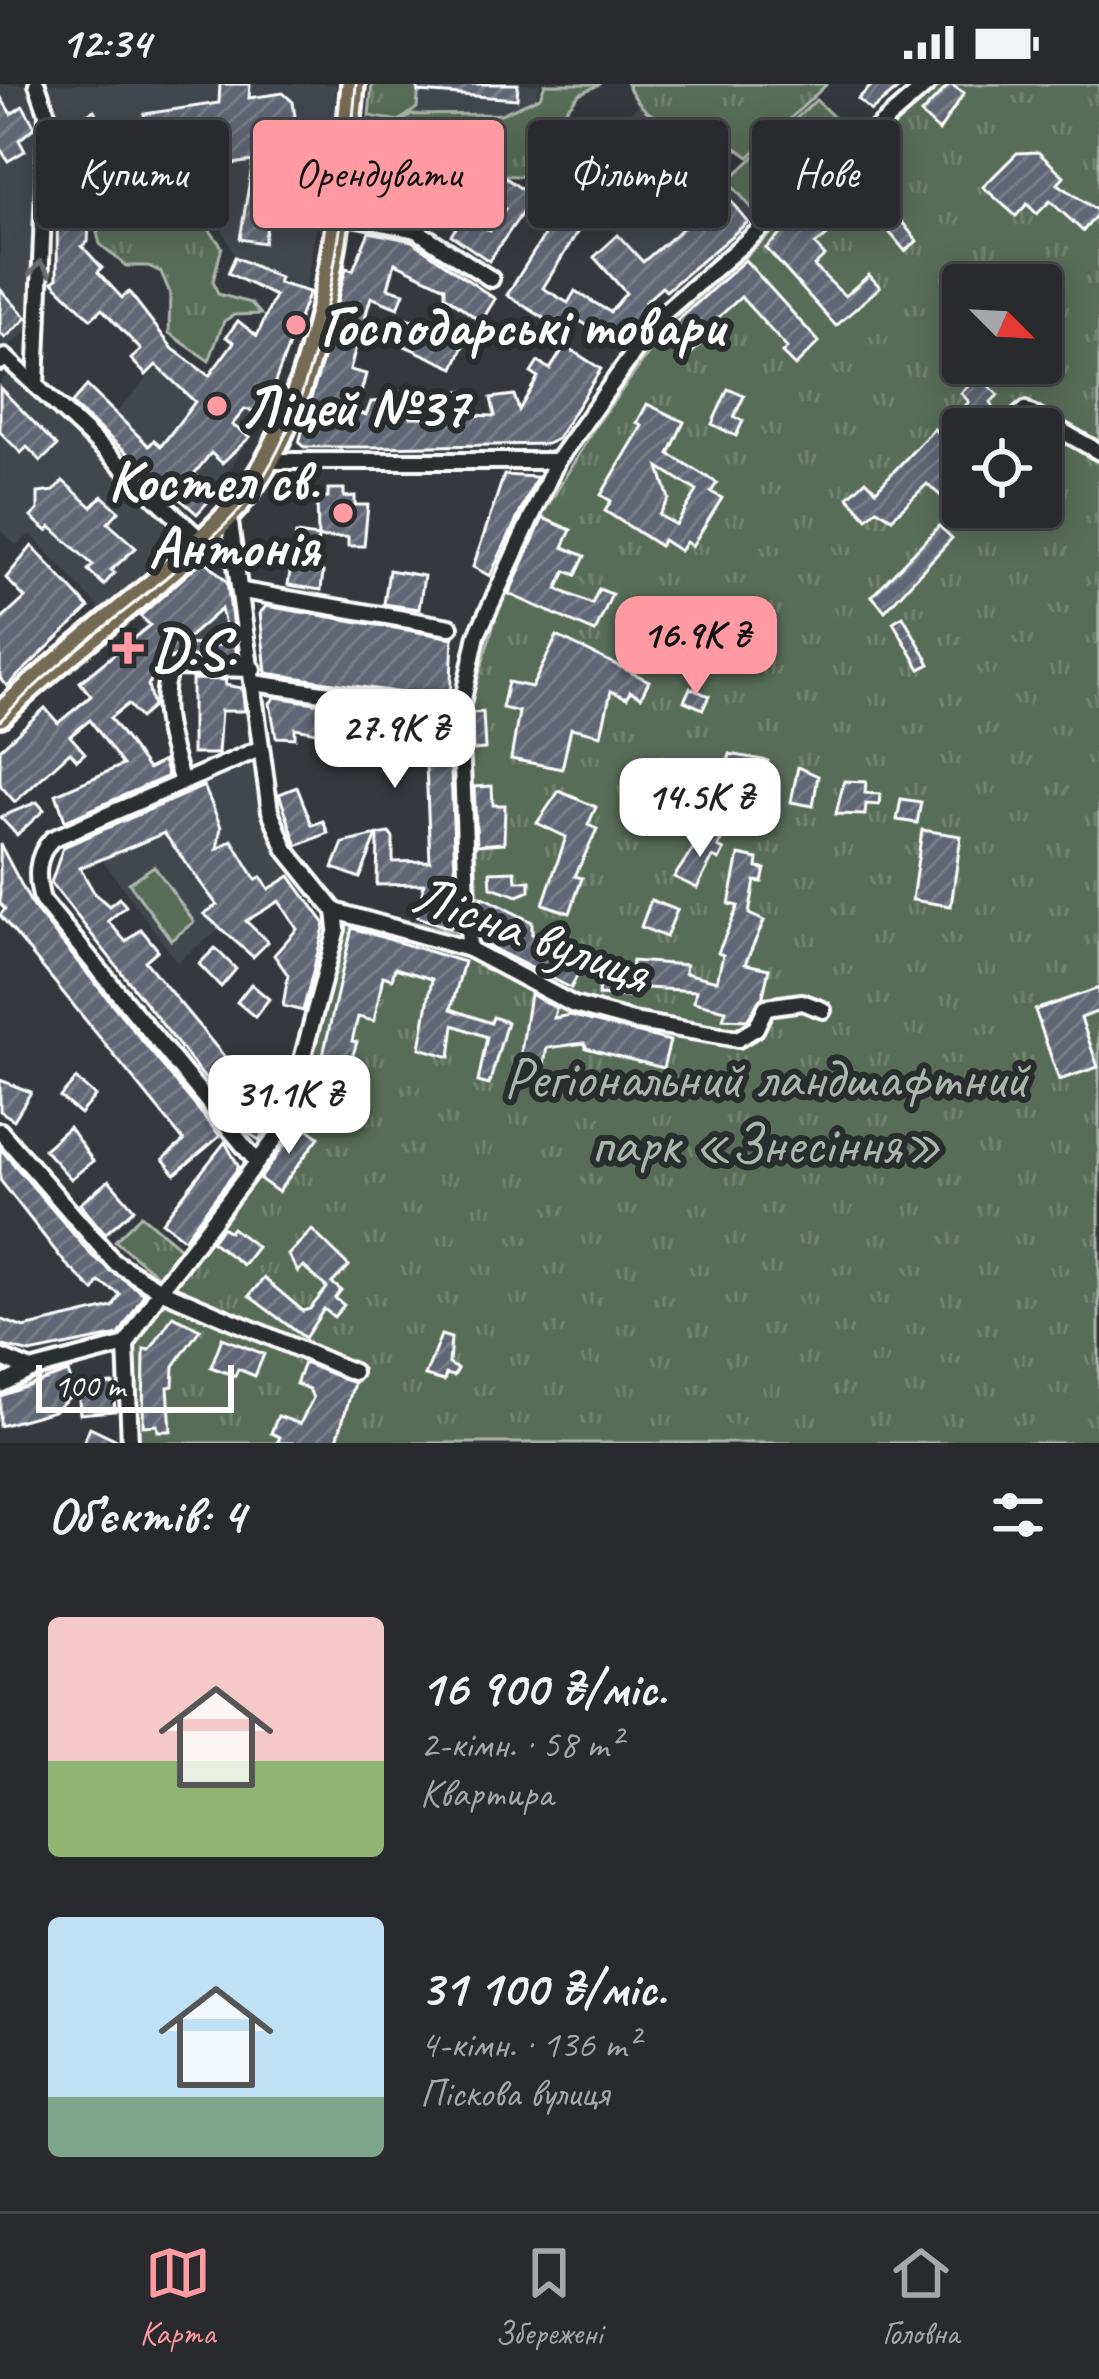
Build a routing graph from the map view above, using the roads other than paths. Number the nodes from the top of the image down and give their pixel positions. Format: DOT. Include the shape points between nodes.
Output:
graph roads {
  1 [pos="37,84"];
  2 [pos="353,84"];
  3 [pos="928,84"];
  4 [pos="349,120"];
  5 [pos="335,228"];
  6 [pos="406,228"];
  7 [pos="491,279"];
  8 [pos="3,360"];
  9 [pos="36,386"];
  10 [pos="1062,431"];
  11 [pos="1099,452"];
  12 [pos="271,461"];
  13 [pos="557,461"];
  14 [pos="229,515"];
  15 [pos="202,541"];
  16 [pos="243,592"];
  17 [pos="450,627"];
  18 [pos="254,676"];
  19 [pos="2,709"];
  20 [pos="460,712"];
  21 [pos="259,749"];
  22 [pos="182,782"];
  23 [pos="335,911"];
  24 [pos="470,949"];
  25 [pos="823,1010"];
  26 [pos="0,1131"];
  27 [pos="257,1162"];
  28 [pos="160,1290"];
  29 [pos="126,1345"];
  30 [pos="0,1358"];
  31 [pos="32,1370"];
  32 [pos="353,1372"];
  33 [pos="0,1385"];
  34 [pos="130,1443"];
  9 -- 1 [label="street, one-way" via="47,113"];
  2 -- 4 [label="main road"];
  3 -- 13 [label="street" via="660,316"];
  5 -- 12 [label="main road" via="310,354"];
  6 -- 7 [label="street"];
  8 -- 9 [label="street"];
  9 -- 15 [label="street"];
  10 -- 11 [label="street"];
  12 -- 13 [label="street"];
  12 -- 14 [label="main road"];
  13 -- 20 [label="street" via="477,635"];
  14 -- 15 [label="main road"];
  14 -- 16 [label="street"];
  15 -- 19 [label="main road"];
  16 -- 17 [label="street"];
  16 -- 18 [label="street"];
  18 -- 20 [label="street"];
  18 -- 21 [label="street"];
  18 -- 22 [label="street" via="171,668 169,742"];
  20 -- 24 [label="street"];
  21 -- 22 [label="street"];
  21 -- 23 [label="street" via="286,850"];
  22 -- 27 [label="street" via="52,838 38,883 42,900"];
  23 -- 24 [label="street, Лісна вулиця"];
  23 -- 27 [label="street" via="293,1107"];
  24 -- 25 [label="street, Лісна вулиця" via="574,1004 712,1038 739,1040 766,1007 784,1002"];
  26 -- 28 [label="street" via="94,1245"];
  27 -- 28 [label="street"];
  28 -- 29 [label="street"];
  28 -- 32 [label="street"];
  29 -- 31 [label="street"];
  29 -- 34 [label="street"];
  30 -- 31 [label="street"];
  31 -- 33 [label="street"];
}
